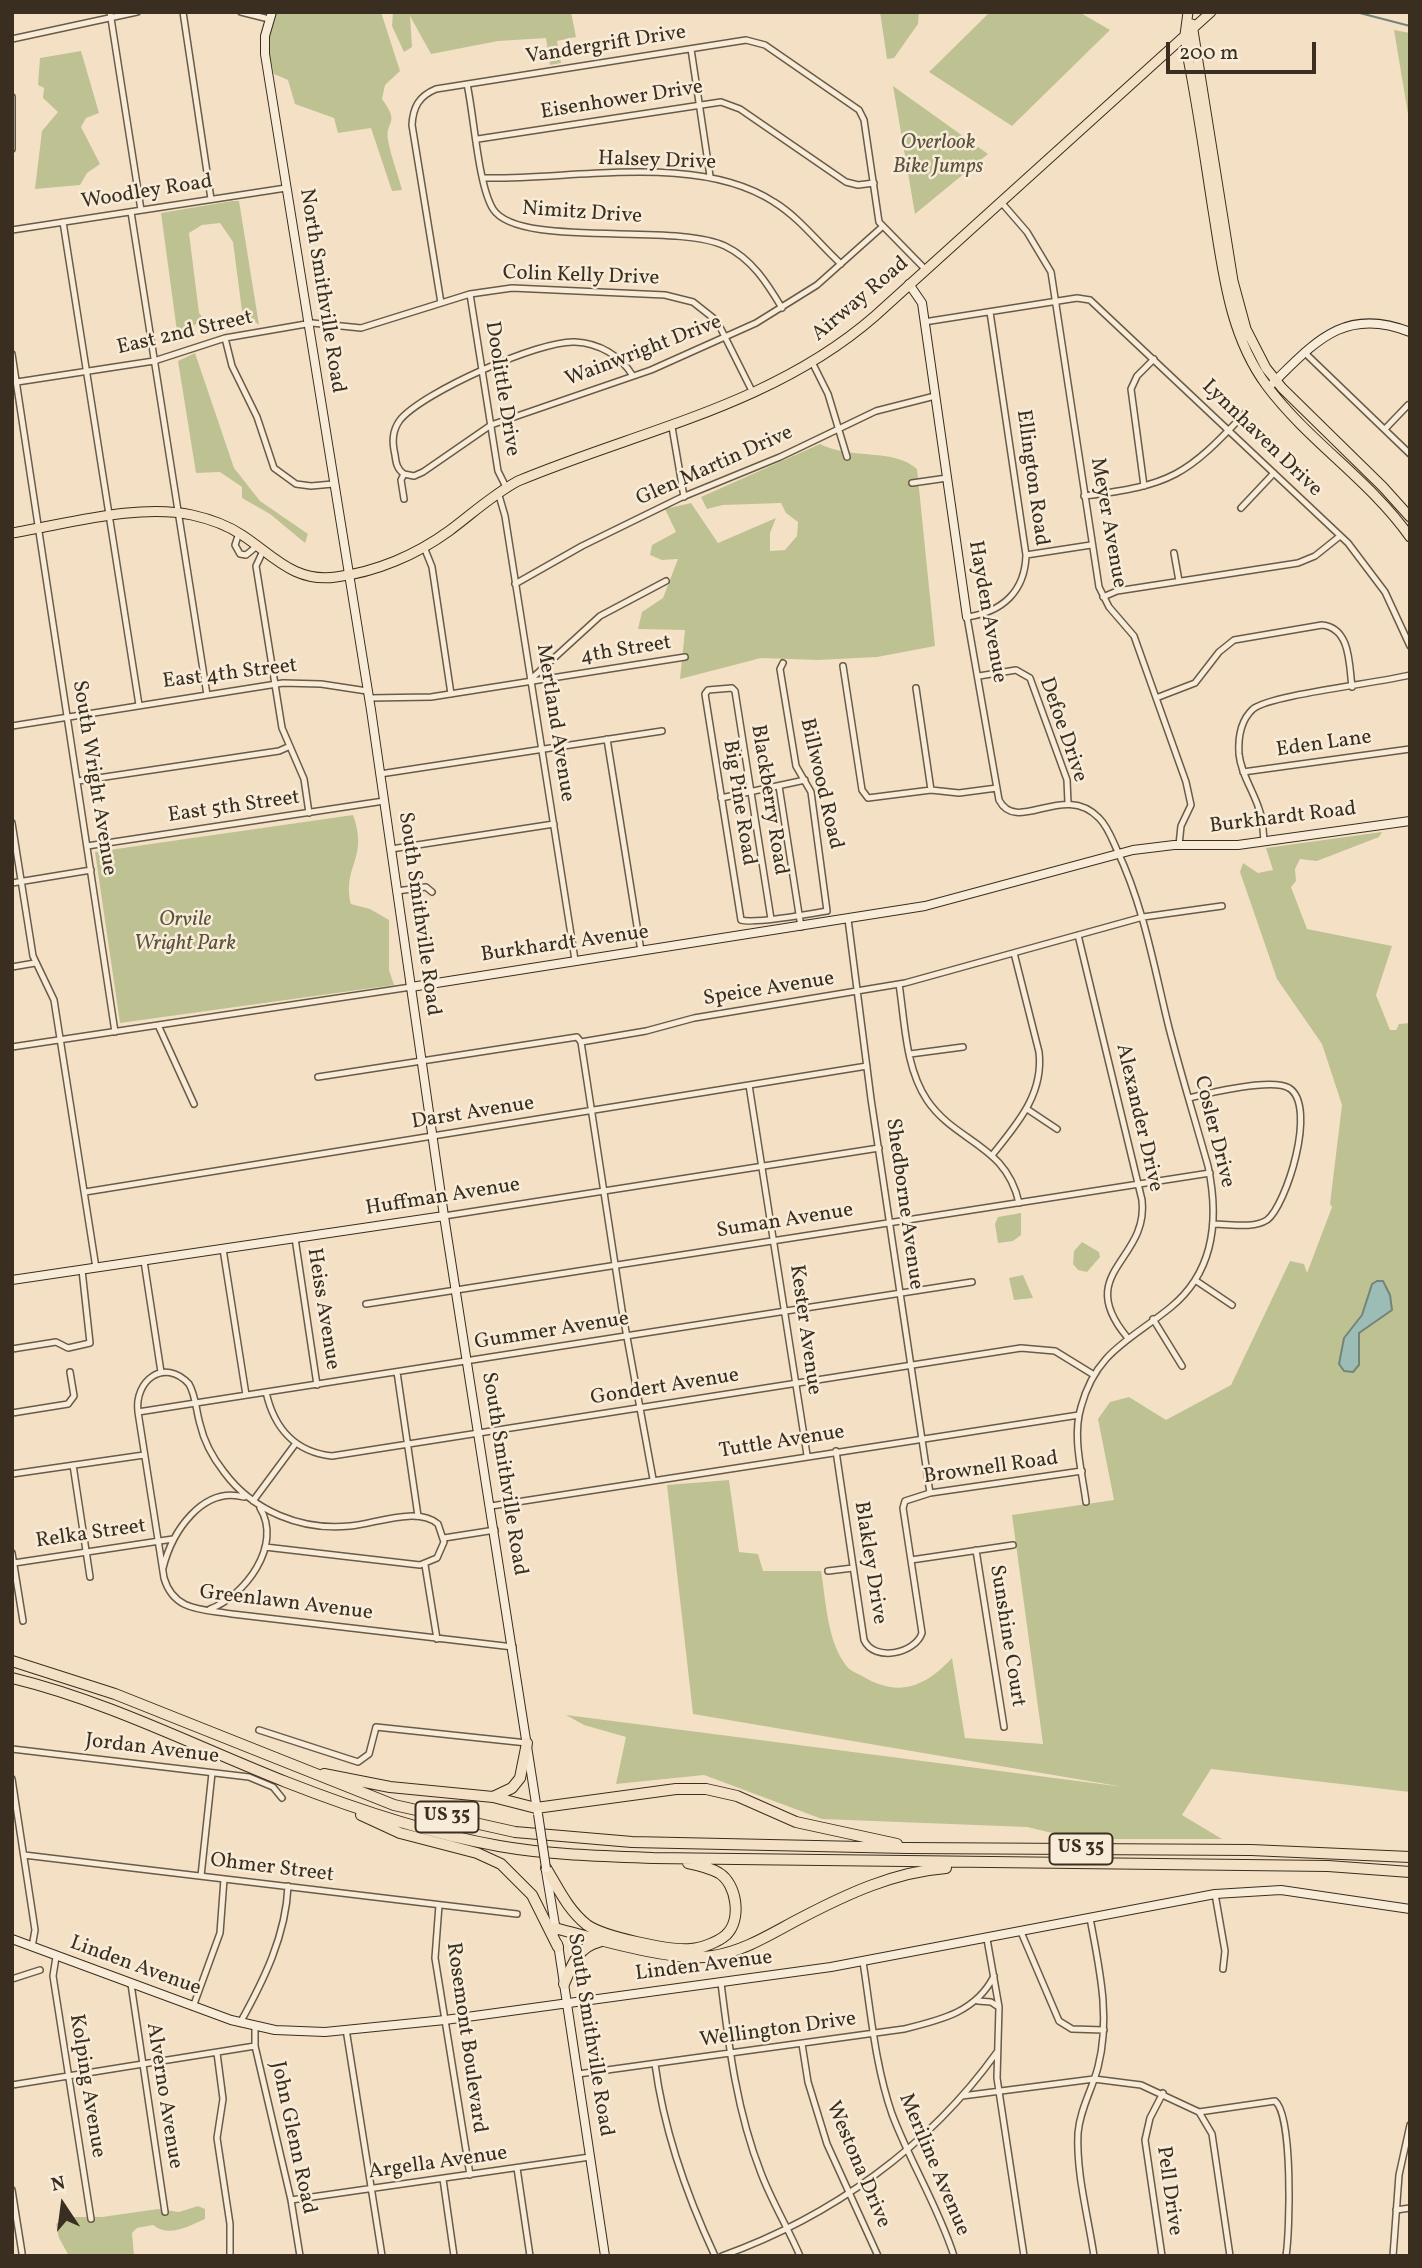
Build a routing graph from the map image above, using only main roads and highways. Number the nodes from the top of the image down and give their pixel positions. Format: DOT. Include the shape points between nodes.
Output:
graph roads {
  1 [pos="1210,12"];
  2 [pos="1188,14"];
  3 [pos="270,15"];
  4 [pos="1189,32"];
  5 [pos="1188,58"];
  6 [pos="1158,59"];
  7 [pos="909,284"];
  8 [pos="1410,332"];
  9 [pos="1272,384"];
  10 [pos="1410,517"];
  11 [pos="12,533"];
  12 [pos="1410,537"];
  13 [pos="348,575"];
  14 [pos="968,617"];
  15 [pos="1410,821"];
  16 [pos="1118,853"];
  17 [pos="411,986"];
  18 [pos="444,1216"];
  19 [pos="12,1280"];
  20 [pos="12,1661"];
  21 [pos="12,1678"];
  22 [pos="527,1743"];
  23 [pos="292,1767"];
  24 [pos="303,1788"];
  25 [pos="494,1797"];
  26 [pos="537,1811"];
  27 [pos="907,1848"];
  28 [pos="1410,1857"];
  29 [pos="660,1858"];
  30 [pos="997,1863"];
  31 [pos="546,1868"];
  32 [pos="1410,1872"];
  33 [pos="1410,1909"];
  34 [pos="555,1928"];
  35 [pos="12,1939"];
  36 [pos="602,1941"];
  37 [pos="558,1947"];
  38 [pos="564,1984"];
  39 [pos="567,2002"];
  40 [pos="605,2256"];
  1 -- 4 [label="main road, Airway Road"];
  2 -- 4 [label="main road"];
  3 -- 13 [label="main road, North Smithville Road" via="265,54"];
  4 -- 5 [label="main road"];
  4 -- 6 [label="main road, Airway Road"];
  4 -- 9 [label="main road" via="1238,305"];
  5 -- 6 [label="main road" via="1179,51"];
  5 -- 9 [label="main road" via="1228,298 1248,355"];
  6 -- 7 [label="main road, Airway Road"];
  7 -- 13 [label="main road, Airway Road" via="863,327 812,362 753,393 673,427 533,475 502,489 424,547"];
  7 -- 14 [label="main road, Hayden Avenue" via="920,298"];
  8 -- 9 [label="main road" via="1381,323 1350,325 1323,336"];
  9 -- 10 [label="main road"];
  9 -- 12 [label="main road" via="1289,412 1390,510"];
  11 -- 13 [label="main road, Airway Road" via="152,511 178,512 239,533 287,569 326,578"];
  13 -- 17 [label="main road, South Smithville Road"];
  15 -- 16 [label="main road, Burkhardt Road" via="1224,846 1179,845"];
  16 -- 17 [label="main road, Burkhardt Avenue" via="946,901"];
  17 -- 18 [label="main road, South Smithville Road"];
  18 -- 19 [label="main road, Huffman Avenue"];
  18 -- 22 [label="main road, South Smithville Road"];
  20 -- 23 [label="highway, US 35" via="104,1690"];
  21 -- 24 [label="highway, US 35" via="83,1699"];
  22 -- 25 [label="highway" via="520,1778"];
  22 -- 26 [label="main road, South Smithville Road"];
  23 -- 25 [label="highway" via="390,1787"];
  23 -- 27 [label="highway, US 35" via="394,1805 515,1832 632,1842"];
  24 -- 29 [label="highway, US 35" via="422,1828 502,1846"];
  24 -- 37 [label="highway" via="400,1833 501,1864 532,1895"];
  25 -- 26 [label="highway"];
  26 -- 27 [label="highway" via="676,1789 706,1789 737,1796 796,1822"];
  26 -- 31 [label="main road, South Smithville Road, bridge"];
  27 -- 28 [label="highway, US 35" via="1251,1850"];
  29 -- 30 [label="highway, US 35"];
  29 -- 31 [label="highway" via="696,1864 728,1881 736,1911 726,1935 690,1949 590,1927 575,1915"];
  30 -- 32 [label="highway, US 35"];
  30 -- 36 [label="highway" via="932,1869 863,1888 739,1950 711,1957"];
  31 -- 34 [label="main road, South Smithville Road"];
  33 -- 39 [label="main road, Linden Avenue" via="1281,1890 1214,1894 863,1962"];
  34 -- 36 [label="highway"];
  34 -- 37 [label="main road, South Smithville Road"];
  35 -- 39 [label="main road, Linden Avenue" via="240,2023 293,2032 445,2020"];
  36 -- 38 [label="highway" via="587,1944"];
  37 -- 38 [label="main road, South Smithville Road"];
  38 -- 39 [label="main road, South Smithville Road"];
  39 -- 40 [label="main road, South Smithville Road"];
}
